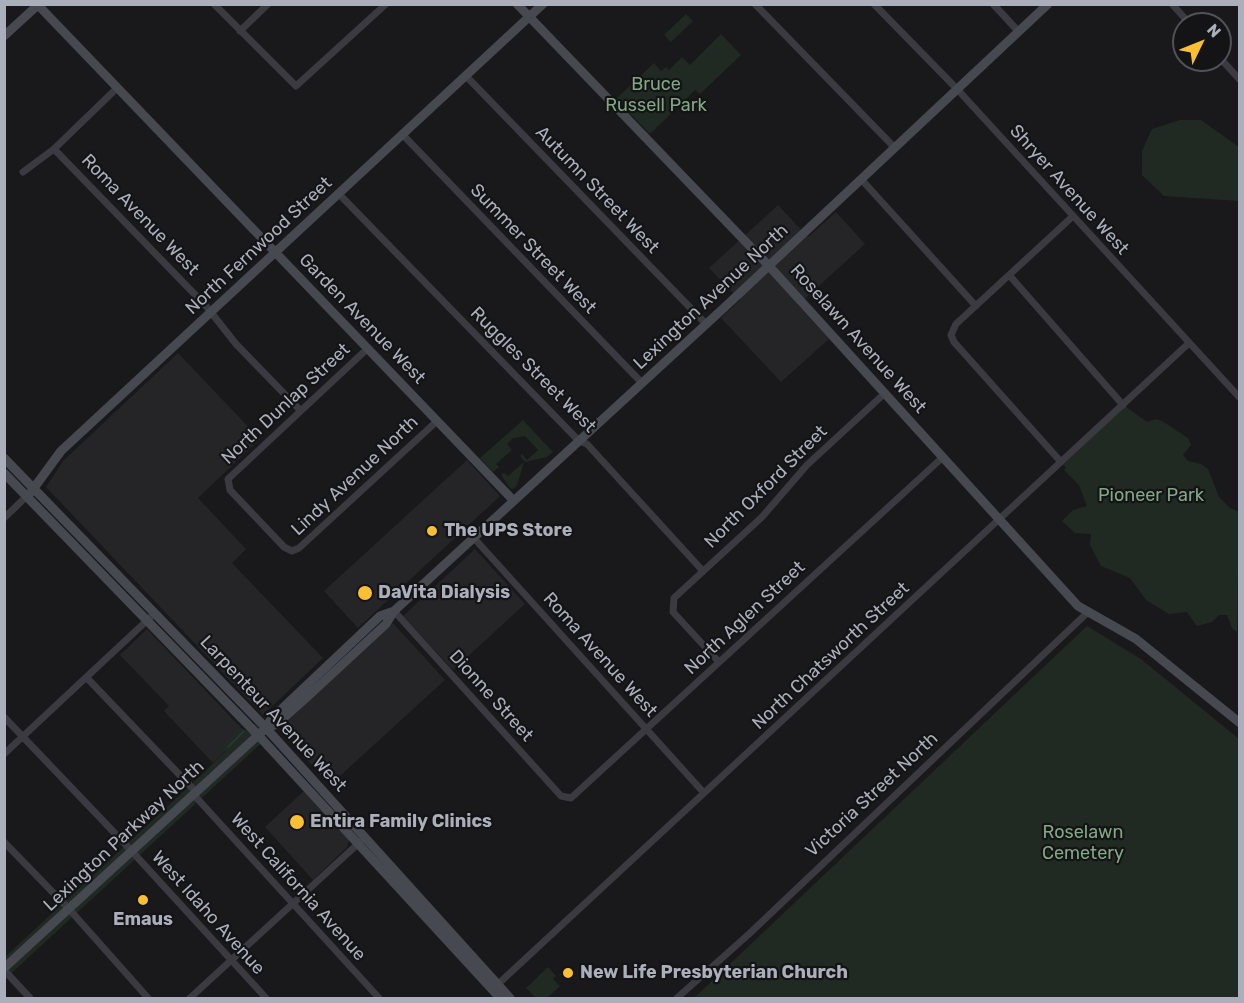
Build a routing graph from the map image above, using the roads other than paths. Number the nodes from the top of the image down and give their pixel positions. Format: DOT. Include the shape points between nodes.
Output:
graph roads {
  1 [pos="214,4"];
  2 [pos="268,4"];
  3 [pos="386,4"];
  4 [pos="517,4"];
  5 [pos="543,4"];
  6 [pos="754,4"];
  7 [pos="874,4"];
  8 [pos="993,4"];
  9 [pos="1048,4"];
  10 [pos="38,5"];
  11 [pos="529,17"];
  12 [pos="240,31"];
  13 [pos="1019,32"];
  14 [pos="4,36"];
  15 [pos="466,76"];
  16 [pos="116,89"];
  17 [pos="957,89"];
  18 [pos="403,135"];
  19 [pos="54,148"];
  20 [pos="895,148"];
  21 [pos="23,172"];
  22 [pos="861,179"];
  23 [pos="339,194"];
  24 [pos="1072,217"];
  25 [pos="276,253"];
  26 [pos="769,266"];
  27 [pos="1010,276"];
  28 [pos="976,306"];
  29 [pos="212,312"];
  30 [pos="706,324"];
  31 [pos="1189,343"];
  32 [pos="367,349"];
  33 [pos="642,383"];
  34 [pos="885,393"];
  35 [pos="1239,398"];
  36 [pos="1123,405"];
  37 [pos="300,410"];
  38 [pos="437,421"];
  39 [pos="579,441"];
  40 [pos="943,457"];
  41 [pos="4,458"];
  42 [pos="1061,462"];
  43 [pos="4,473"];
  44 [pos="34,488"];
  45 [pos="27,496"];
  46 [pos="513,500"];
  47 [pos="4,518"];
  48 [pos="999,520"];
  49 [pos="473,537"];
  50 [pos="292,551"];
  51 [pos="702,570"];
  52 [pos="394,611"];
  53 [pos="155,613"];
  54 [pos="1087,613"];
  55 [pos="148,621"];
  56 [pos="719,662"];
  57 [pos="87,678"];
  58 [pos="4,717"];
  59 [pos="1239,723"];
  60 [pos="266,728"];
  61 [pos="646,729"];
  62 [pos="258,735"];
  63 [pos="24,736"];
  64 [pos="4,754"];
  65 [pos="704,793"];
  66 [pos="195,794"];
  67 [pos="567,798"];
  68 [pos="365,837"];
  69 [pos="4,842"];
  70 [pos="357,844"];
  71 [pos="132,852"];
  72 [pos="293,904"];
  73 [pos="69,909"];
  74 [pos="231,961"];
  75 [pos="4,969"];
  76 [pos="495,988"];
  77 [pos="30,999"];
  78 [pos="148,999"];
  79 [pos="190,999"];
  80 [pos="266,999"];
  81 [pos="379,999"];
  82 [pos="500,999"];
  83 [pos="510,999"];
  84 [pos="677,999"];
  1 -- 12 [label="street"];
  2 -- 12 [label="street"];
  3 -- 12 [label="street" via="296,86"];
  4 -- 11 [label="main road, Roselawn Avenue West"];
  5 -- 11 [label="main road, North Fernwood Street"];
  6 -- 20 [label="street"];
  7 -- 17 [label="street, Shryer Avenue West"];
  8 -- 13 [label="street"];
  9 -- 13 [label="main road, Lexington Avenue North"];
  10 -- 14 [label="main road"];
  10 -- 16 [label="main road, Garden Avenue West"];
  11 -- 15 [label="main road, North Fernwood Street"];
  11 -- 26 [label="main road, Roselawn Avenue West"];
  13 -- 17 [label="main road, Lexington Avenue North"];
  15 -- 18 [label="main road, North Fernwood Street"];
  15 -- 30 [label="street, Autumn Street West"];
  16 -- 19 [label="street"];
  16 -- 25 [label="main road, Garden Avenue West"];
  17 -- 20 [label="main road, Lexington Avenue North"];
  17 -- 24 [label="street, Shryer Avenue West"];
  18 -- 23 [label="main road, North Fernwood Street"];
  18 -- 33 [label="street, Summer Street West"];
  19 -- 21 [label="street"];
  19 -- 29 [label="street, Roma Avenue West"];
  20 -- 22 [label="main road, Lexington Avenue North"];
  22 -- 26 [label="main road, Lexington Avenue North"];
  22 -- 28 [label="street"];
  23 -- 25 [label="main road, North Fernwood Street"];
  23 -- 39 [label="street, Ruggles Street West"];
  24 -- 27 [label="street"];
  24 -- 31 [label="street, Shryer Avenue West"];
  25 -- 29 [label="main road, North Fernwood Street"];
  25 -- 32 [label="main road, Garden Avenue West"];
  26 -- 30 [label="main road, Lexington Avenue North"];
  26 -- 34 [label="main road, Roselawn Avenue West"];
  27 -- 28 [label="street"];
  27 -- 36 [label="street"];
  28 -- 42 [label="street" via="953,327 954,342"];
  29 -- 37 [label="street, Roma Avenue West" via="236,344"];
  29 -- 44 [label="main road, North Fernwood Street" via="61,451"];
  30 -- 33 [label="main road, Lexington Avenue North"];
  31 -- 35 [label="street, Shryer Avenue West"];
  31 -- 36 [label="street, North Chatsworth Street"];
  32 -- 37 [label="street, North Dunlap Street"];
  32 -- 38 [label="main road, Garden Avenue West"];
  33 -- 39 [label="main road, Lexington Avenue North"];
  34 -- 40 [label="main road, Roselawn Avenue West"];
  34 -- 51 [label="street, North Oxford Street" via="807,465 762,517"];
  36 -- 42 [label="street, North Chatsworth Street"];
  37 -- 50 [label="street, North Dunlap Street" via="227,483 276,539"];
  38 -- 46 [label="main road, Garden Avenue West"];
  38 -- 50 [label="street, Lindy Avenue North" via="299,549"];
  39 -- 46 [label="main road, Lexington Avenue North"];
  39 -- 51 [label="street, Ruggles Street West" via="587,444"];
  40 -- 48 [label="main road, Roselawn Avenue West"];
  40 -- 56 [label="street, North Aglen Street"];
  41 -- 44 [label="main road, Larpenteur Avenue West"];
  42 -- 48 [label="street, North Chatsworth Street"];
  43 -- 45 [label="main road, Larpenteur Avenue West"];
  44 -- 45 [label="main road, North Fernwood Street"];
  44 -- 53 [label="main road, Larpenteur Avenue West"];
  45 -- 47 [label="street, North Fernwood Street"];
  45 -- 55 [label="main road, Larpenteur Avenue West"];
  46 -- 49 [label="main road, Lexington Avenue North"];
  48 -- 54 [label="main road, Roselawn Avenue West"];
  48 -- 65 [label="street, North Chatsworth Street"];
  49 -- 52 [label="main road, Lexington Avenue North"];
  49 -- 61 [label="street, Roma Avenue West"];
  51 -- 56 [label="street, North Oxford Street" via="674,598 673,612"];
  52 -- 60 [label="main road, Lexington Avenue North" via="380,616 271,718"];
  52 -- 67 [label="street, Dionne Street" via="561,796"];
  53 -- 55 [label="street"];
  53 -- 60 [label="main road, Larpenteur Avenue West"];
  54 -- 59 [label="main road, Roselawn Avenue West" via="1124,631"];
  54 -- 84 [label="street, Victoria Street North"];
  55 -- 57 [label="street"];
  55 -- 62 [label="main road, Larpenteur Avenue West"];
  56 -- 61 [label="street, North Aglen Street"];
  57 -- 63 [label="street"];
  57 -- 66 [label="street, West California Avenue"];
  58 -- 63 [label="street, West Idaho Avenue"];
  60 -- 62 [label="main road, Lexington Parkway North"];
  60 -- 68 [label="main road, Larpenteur Avenue West"];
  61 -- 65 [label="street, Roma Avenue West"];
  61 -- 67 [label="street, North Aglen Street" via="574,796"];
  62 -- 66 [label="main road, Lexington Parkway North"];
  62 -- 70 [label="main road, Larpenteur Avenue West"];
  63 -- 64 [label="street"];
  63 -- 71 [label="street, West Idaho Avenue"];
  65 -- 76 [label="street, North Chatsworth Street"];
  66 -- 71 [label="main road, Lexington Parkway North"];
  66 -- 72 [label="street, West California Avenue"];
  68 -- 70 [label="street"];
  68 -- 76 [label="main road, Larpenteur Avenue West"];
  69 -- 73 [label="street"];
  70 -- 72 [label="street"];
  70 -- 76 [label="main road, Larpenteur Avenue West"];
  71 -- 73 [label="main road, Lexington Parkway North"];
  71 -- 74 [label="street, West Idaho Avenue"];
  72 -- 74 [label="street"];
  72 -- 81 [label="street, West California Avenue"];
  73 -- 75 [label="main road, Lexington Parkway North"];
  73 -- 78 [label="street"];
  74 -- 79 [label="street"];
  74 -- 80 [label="street, West Idaho Avenue"];
  75 -- 77 [label="street"];
  76 -- 82 [label="main road, Larpenteur Avenue West"];
  76 -- 83 [label="main road, Larpenteur Avenue West"];
}
